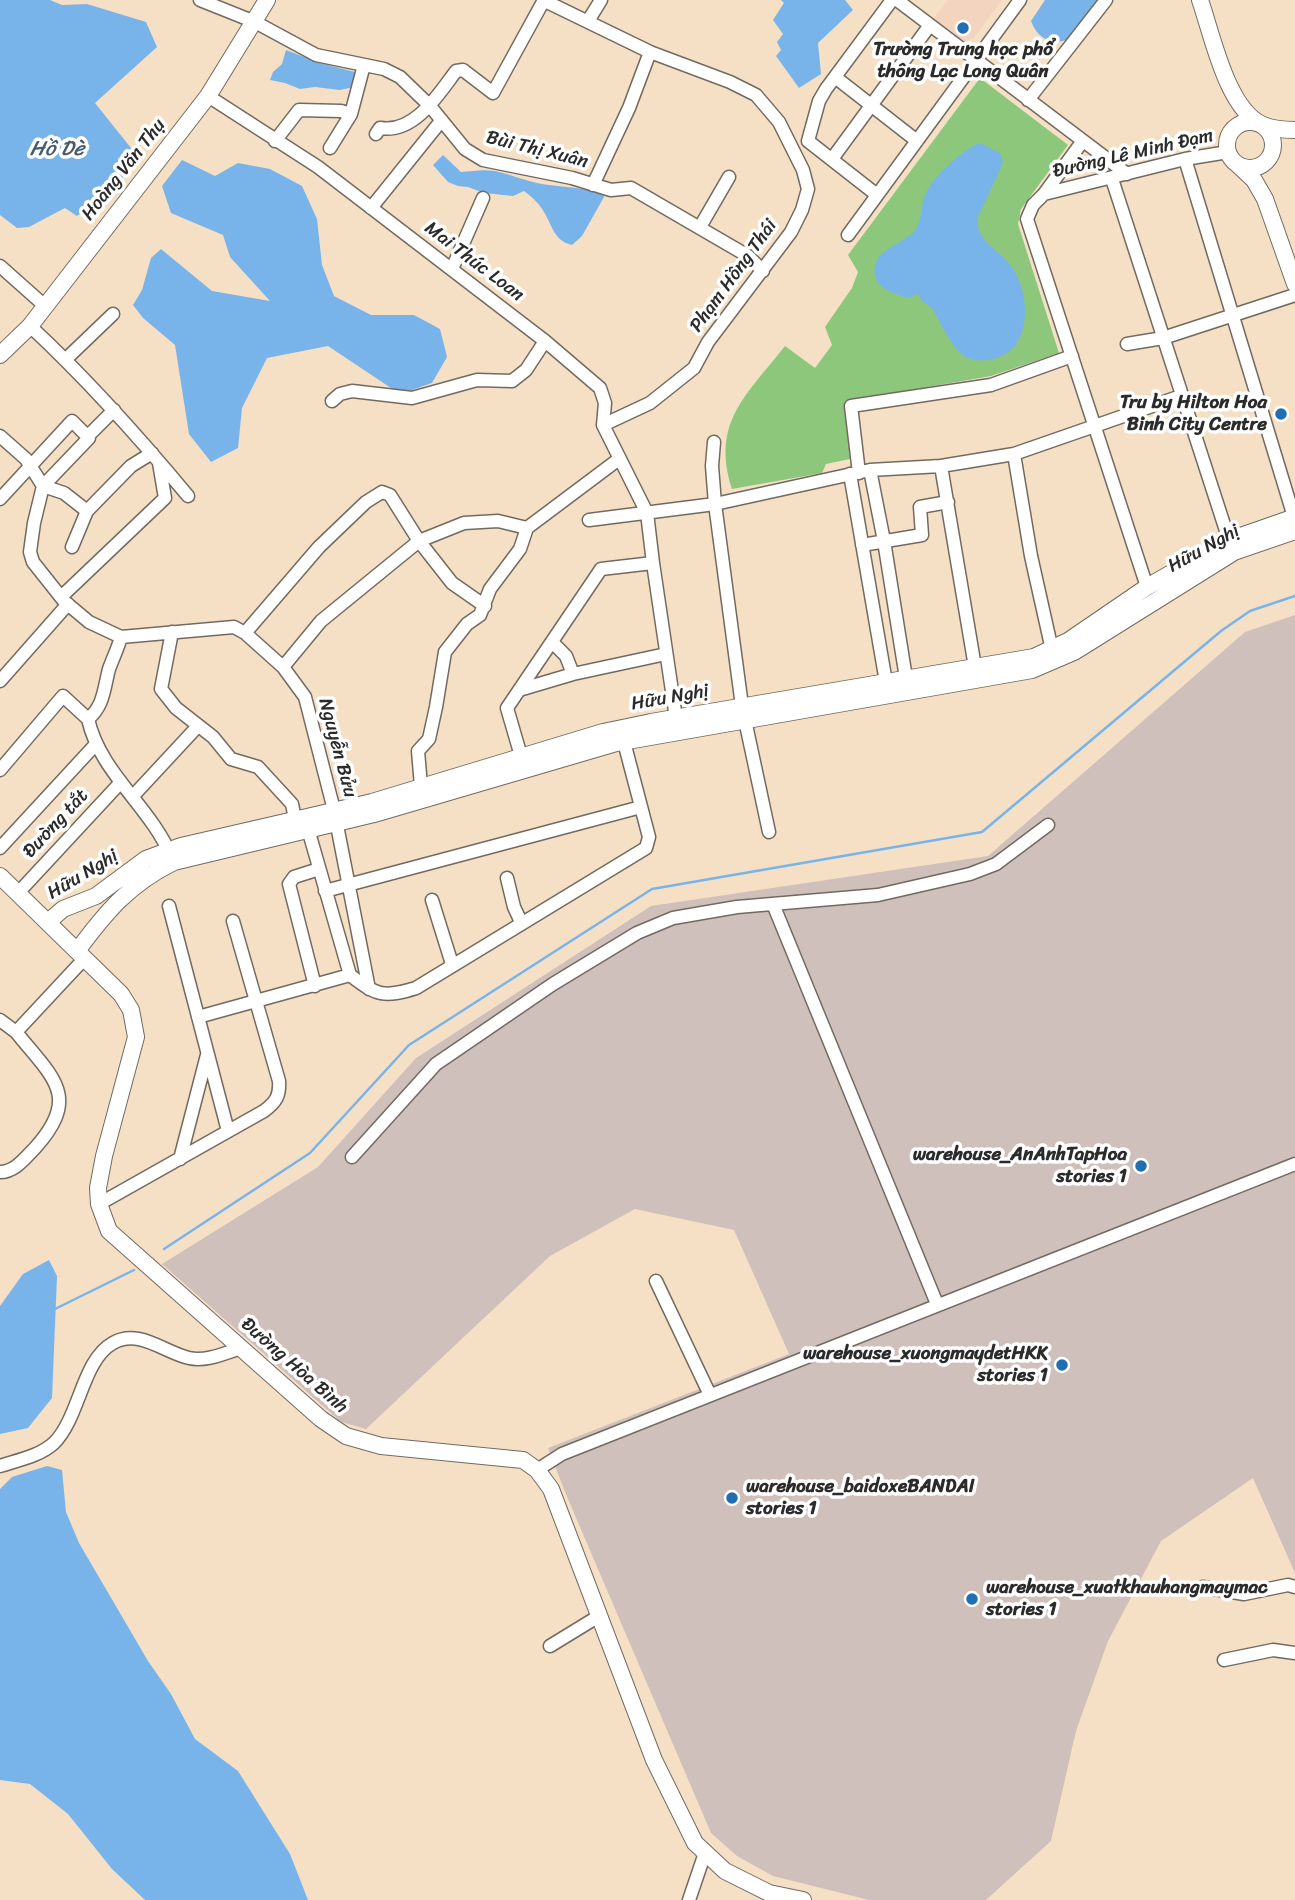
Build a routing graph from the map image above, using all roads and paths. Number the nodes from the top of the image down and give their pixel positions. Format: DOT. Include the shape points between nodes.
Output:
graph roads {
  1 [pos="200,0"];
  2 [pos="267,0"];
  3 [pos="543,0"];
  4 [pos="601,0"];
  5 [pos="895,0"];
  6 [pos="1020,0"];
  7 [pos="1106,0"];
  8 [pos="1200,0"];
  9 [pos="588,21"];
  10 [pos="255,22"];
  11 [pos="930,25"];
  12 [pos="650,52"];
  13 [pos="976,60"];
  14 [pos="364,65"];
  15 [pos="835,77"];
  16 [pos="1230,89"];
  17 [pos="208,96"];
  18 [pos="1028,100"];
  19 [pos="871,105"];
  20 [pos="429,106"];
  21 [pos="351,114"];
  22 [pos="441,121"];
  23 [pos="1261,124"];
  24 [pos="1295,130"];
  25 [pos="376,134"];
  26 [pos="1295,137"];
  27 [pos="275,141"];
  28 [pos="808,141"];
  29 [pos="917,141"];
  30 [pos="1082,142"];
  31 [pos="792,146"];
  32 [pos="330,148"];
  33 [pos="1231,151"];
  34 [pos="1270,157"];
  35 [pos="832,159"];
  36 [pos="1185,159"];
  37 [pos="1127,174"];
  38 [pos="729,177"];
  39 [pos="1112,179"];
  40 [pos="593,185"];
  41 [pos="1044,194"];
  42 [pos="877,195"];
  43 [pos="483,198"];
  44 [pos="1265,199"];
  45 [pos="372,208"];
  46 [pos="700,227"];
  47 [pos="848,235"];
  48 [pos="0,266"];
  49 [pos="452,269"];
  50 [pos="763,271"];
  51 [pos="1295,284"];
  52 [pos="1295,295"];
  53 [pos="45,306"];
  54 [pos="113,314"];
  55 [pos="1233,315"];
  56 [pos="30,326"];
  57 [pos="1163,338"];
  58 [pos="545,341"];
  59 [pos="1127,344"];
  60 [pos="0,355"];
  61 [pos="1072,356"];
  62 [pos="66,359"];
  63 [pos="1181,396"];
  64 [pos="332,401"];
  65 [pos="114,410"];
  66 [pos="603,425"];
  67 [pos="1095,427"];
  68 [pos="0,436"];
  69 [pos="88,437"];
  70 [pos="714,442"];
  71 [pos="1014,454"];
  72 [pos="156,457"];
  73 [pos="619,459"];
  74 [pos="31,466"];
  75 [pos="941,466"];
  76 [pos="860,473"];
  77 [pos="43,486"];
  78 [pos="188,496"];
  79 [pos="0,499"];
  80 [pos="948,502"];
  81 [pos="715,504"];
  82 [pos="87,510"];
  83 [pos="647,513"];
  84 [pos="589,520"];
  85 [pos="1295,522"];
  86 [pos="527,528"];
  87 [pos="1229,540"];
  88 [pos="419,541"];
  89 [pos="884,541"];
  90 [pos="862,545"];
  91 [pos="72,547"];
  92 [pos="653,563"];
  93 [pos="1190,570"];
  94 [pos="1147,587"];
  95 [pos="65,600"];
  96 [pos="485,606"];
  97 [pos="895,614"];
  98 [pos="875,617"];
  99 [pos="172,632"];
  100 [pos="245,633"];
  101 [pos="121,637"];
  102 [pos="552,642"];
  103 [pos="1052,650"];
  104 [pos="666,654"];
  105 [pos="283,667"];
  106 [pos="975,667"];
  107 [pos="573,674"];
  108 [pos="906,678"];
  109 [pos="0,681"];
  110 [pos="891,688"];
  111 [pos="519,690"];
  112 [pos="744,713"];
  113 [pos="676,718"];
  114 [pos="88,719"];
  115 [pos="198,726"];
  116 [pos="653,729"];
  117 [pos="624,742"];
  118 [pos="96,744"];
  119 [pos="521,756"];
  120 [pos="0,771"];
  121 [pos="121,782"];
  122 [pos="421,786"];
  123 [pos="133,796"];
  124 [pos="640,807"];
  125 [pos="335,816"];
  126 [pos="302,824"];
  127 [pos="1048,825"];
  128 [pos="769,832"];
  129 [pos="0,848"];
  130 [pos="172,856"];
  131 [pos="318,869"];
  132 [pos="0,876"];
  133 [pos="507,878"];
  134 [pos="348,885"];
  135 [pos="324,891"];
  136 [pos="18,893"];
  137 [pos="432,900"];
  138 [pos="773,904"];
  139 [pos="169,906"];
  140 [pos="233,921"];
  141 [pos="48,922"];
  142 [pos="521,922"];
  143 [pos="81,955"];
  144 [pos="452,964"];
  145 [pos="351,975"];
  146 [pos="314,986"];
  147 [pos="369,989"];
  148 [pos="255,1002"];
  149 [pos="198,1017"];
  150 [pos="0,1020"];
  151 [pos="16,1032"];
  152 [pos="208,1054"];
  153 [pos="228,1131"];
  154 [pos="352,1157"];
  155 [pos="180,1159"];
  156 [pos="1295,1164"];
  157 [pos="0,1172"];
  158 [pos="99,1204"];
  159 [pos="656,1281"];
  160 [pos="937,1304"];
  161 [pos="241,1348"];
  162 [pos="710,1395"];
  163 [pos="0,1466"];
  164 [pos="537,1470"];
  165 [pos="1203,1587"];
  166 [pos="1295,1587"];
  167 [pos="599,1616"];
  168 [pos="550,1646"];
  169 [pos="1295,1653"];
  170 [pos="1224,1660"];
  171 [pos="705,1853"];
  172 [pos="689,1900"];
  173 [pos="803,1900"];
  1 -- 10 [label="street, Bùi Thị Xuân"];
  2 -- 10 [label="main road, Hoàng Văn Thụ"];
  3 -- 9 [label="street, Phạm Hồng Thái"];
  3 -- 20 [label="street" via="493,93 463,71 456,71"];
  4 -- 9 [label="street"];
  5 -- 11 [label="street"];
  5 -- 15 [label="street"];
  6 -- 13 [label="street"];
  7 -- 18 [label="street"];
  8 -- 16 [label="main road"];
  9 -- 12 [label="street, Phạm Hồng Thái"];
  10 -- 14 [label="street, Bùi Thị Xuân" via="316,55"];
  10 -- 17 [label="main road, Hoàng Văn Thụ"];
  11 -- 13 [label="street"];
  11 -- 19 [label="street"];
  12 -- 31 [label="street, Phạm Hồng Thái" via="756,95"];
  12 -- 40 [label="street"];
  13 -- 18 [label="street"];
  13 -- 29 [label="street"];
  14 -- 20 [label="street, Bùi Thị Xuân" via="400,77"];
  14 -- 21 [label="street"];
  15 -- 19 [label="street"];
  15 -- 28 [label="street" via="820,101"];
  16 -- 23 [label="main road" via="1244,111"];
  16 -- 33 [label="main road"];
  17 -- 27 [label="street, Mai Thúc Loan"];
  17 -- 53 [label="main road, Hoàng Văn Thụ"];
  18 -- 30 [label="street"];
  19 -- 29 [label="street"];
  19 -- 35 [label="street"];
  20 -- 22 [label="street, Bùi Thị Xuân"];
  20 -- 25 [label="street" via="405,124 391,130 380,128"];
  21 -- 27 [label="street" via="299,110"];
  21 -- 32 [label="street"];
  22 -- 40 [label="street, Bùi Thị Xuân" via="465,149 483,160"];
  22 -- 45 [label="street"];
  23 -- 24 [label="main road"];
  23 -- 33 [label="main road" via="1239,125"];
  23 -- 34 [label="main road" via="1273,142"];
  26 -- 34 [label="main road"];
  27 -- 45 [label="street, Mai Thúc Loan"];
  28 -- 31 [label="street"];
  28 -- 35 [label="street"];
  29 -- 42 [label="street"];
  30 -- 37 [label="street"];
  30 -- 41 [label="street"];
  31 -- 50 [label="street, Phạm Hồng Thái" via="808,189 791,232"];
  33 -- 34 [label="main road" via="1251,168"];
  33 -- 36 [label="street, Đường Lê Minh Đạm"];
  33 -- 44 [label="main road"];
  34 -- 44 [label="main road" via="1264,177"];
  35 -- 42 [label="street"];
  36 -- 37 [label="street, Đường Lê Minh Đạm"];
  36 -- 55 [label="street"];
  37 -- 39 [label="street, Đường Lê Minh Đạm"];
  38 -- 46 [label="street"];
  39 -- 41 [label="street, Đường Lê Minh Đạm"];
  39 -- 57 [label="street"];
  40 -- 46 [label="street, Bùi Thị Xuân" via="611,190 631,188"];
  41 -- 61 [label="street, Đường Lê Minh Đạm" via="1027,219"];
  42 -- 47 [label="street"];
  43 -- 49 [label="street"];
  44 -- 51 [label="main road"];
  45 -- 49 [label="street, Mai Thúc Loan"];
  46 -- 50 [label="street, Bùi Thị Xuân" via="748,256"];
  48 -- 53 [label="street"];
  49 -- 58 [label="street, Mai Thúc Loan"];
  50 -- 66 [label="street, Phạm Hồng Thái" via="708,342 694,368 650,403"];
  52 -- 55 [label="street"];
  53 -- 56 [label="main road, Hoàng Văn Thụ"];
  54 -- 62 [label="street"];
  55 -- 57 [label="street"];
  55 -- 85 [label="street"];
  56 -- 60 [label="main road, Hoàng Văn Thụ"];
  56 -- 62 [label="street"];
  57 -- 59 [label="street"];
  57 -- 63 [label="street"];
  58 -- 64 [label="street" via="512,382 477,380 412,398 352,391"];
  58 -- 66 [label="street, Mai Thúc Loan" via="600,388 605,403"];
  61 -- 67 [label="street, Đường Lê Minh Đạm"];
  61 -- 76 [label="street" via="991,385 851,406"];
  62 -- 65 [label="street"];
  63 -- 67 [label="street"];
  63 -- 87 [label="street"];
  65 -- 69 [label="street"];
  65 -- 72 [label="street"];
  66 -- 73 [label="street, Mai Thúc Loan"];
  67 -- 71 [label="street"];
  67 -- 94 [label="street, Đường Lê Minh Đạm"];
  68 -- 74 [label="street"];
  69 -- 74 [label="street" via="72,421"];
  69 -- 77 [label="street"];
  70 -- 81 [label="street"];
  71 -- 75 [label="street"];
  71 -- 103 [label="street"];
  72 -- 78 [label="street"];
  72 -- 82 [label="street" via="131,466"];
  72 -- 95 [label="street" via="164,498"];
  73 -- 83 [label="street, Mai Thúc Loan"];
  73 -- 86 [label="street"];
  74 -- 77 [label="street"];
  74 -- 79 [label="street"];
  75 -- 76 [label="street"];
  75 -- 80 [label="street"];
  76 -- 81 [label="street"];
  76 -- 89 [label="street"];
  76 -- 90 [label="street"];
  77 -- 82 [label="street" via="64,493"];
  77 -- 95 [label="street" via="30,552"];
  80 -- 89 [label="street" via="920,507 922,535"];
  80 -- 106 [label="street"];
  81 -- 83 [label="street"];
  81 -- 112 [label="street"];
  82 -- 91 [label="street"];
  83 -- 84 [label="street"];
  83 -- 92 [label="street"];
  85 -- 87 [label="main road, Hữu Nghị"];
  85 -- 93 [label="main road, Hữu Nghị"];
  86 -- 88 [label="street" via="498,521 464,523"];
  86 -- 96 [label="street" via="520,549 489,589"];
  87 -- 93 [label="main road, Hữu Nghị"];
  88 -- 96 [label="street" via="452,583"];
  88 -- 100 [label="street" via="390,495 379,493 319,547"];
  88 -- 105 [label="street" via="321,621"];
  89 -- 90 [label="street"];
  89 -- 97 [label="street"];
  90 -- 98 [label="street"];
  92 -- 102 [label="street" via="601,569"];
  92 -- 104 [label="street"];
  93 -- 94 [label="main road, Hữu Nghị"];
  93 -- 110 [label="main road, Hữu Nghị" via="1052,663 1032,670"];
  94 -- 103 [label="main road, Hữu Nghị"];
  95 -- 101 [label="street" via="89,622"];
  95 -- 109 [label="street"];
  96 -- 122 [label="street" via="444,652 429,739 418,751"];
  97 -- 98 [label="street"];
  97 -- 108 [label="street"];
  98 -- 110 [label="street"];
  99 -- 100 [label="street" via="234,627"];
  99 -- 101 [label="street"];
  99 -- 115 [label="street" via="161,689"];
  100 -- 105 [label="street, Nguyễn Bửu"];
  101 -- 114 [label="street" via="105,693"];
  102 -- 107 [label="street" via="566,656"];
  102 -- 111 [label="street"];
  103 -- 106 [label="main road, Hữu Nghị"];
  104 -- 107 [label="street"];
  104 -- 113 [label="street"];
  105 -- 125 [label="street, Nguyễn Bửu" via="305,697"];
  106 -- 108 [label="main road, Hữu Nghị"];
  107 -- 111 [label="street"];
  108 -- 110 [label="main road, Hữu Nghị"];
  110 -- 112 [label="main road, Hữu Nghị"];
  111 -- 119 [label="street" via="507,708"];
  112 -- 113 [label="main road, Hữu Nghị"];
  112 -- 116 [label="main road, Hữu Nghị"];
  112 -- 128 [label="street"];
  113 -- 116 [label="main road, Hữu Nghị"];
  114 -- 118 [label="street"];
  114 -- 120 [label="street" via="63,696"];
  115 -- 123 [label="street"];
  115 -- 126 [label="street" via="231,759 258,767 292,804"];
  116 -- 117 [label="main road, Hữu Nghị"];
  116 -- 119 [label="main road, Hữu Nghị" via="603,732"];
  117 -- 124 [label="street"];
  117 -- 125 [label="main road, Hữu Nghị"];
  118 -- 121 [label="street"];
  118 -- 129 [label="street"];
  119 -- 122 [label="main road, Hữu Nghị"];
  121 -- 123 [label="street"];
  121 -- 136 [label="street, Đường tắt"];
  122 -- 125 [label="main road, Hữu Nghị"];
  123 -- 130 [label="street"];
  124 -- 134 [label="street"];
  124 -- 142 [label="street" via="649,837 646,848"];
  125 -- 126 [label="main road, Hữu Nghị"];
  125 -- 134 [label="street, Nguyễn Bửu"];
  126 -- 130 [label="main road, Hữu Nghị"];
  126 -- 131 [label="street"];
  127 -- 138 [label="street" via="996,864 970,874 878,895"];
  130 -- 141 [label="main road, Hữu Nghị" via="146,859 96,896 63,909"];
  130 -- 143 [label="main road, Hữu Nghị" via="108,910"];
  131 -- 135 [label="street"];
  131 -- 146 [label="street" via="289,884"];
  132 -- 136 [label="main road, Đường Hòa Bình"];
  133 -- 142 [label="street"];
  134 -- 135 [label="street"];
  134 -- 147 [label="street, Nguyễn Bửu"];
  135 -- 145 [label="street"];
  136 -- 141 [label="main road, Đường Hòa Bình"];
  137 -- 144 [label="street"];
  138 -- 154 [label="street" via="673,918 637,933 436,1064"];
  138 -- 160 [label="street"];
  139 -- 149 [label="street"];
  140 -- 148 [label="street"];
  141 -- 143 [label="main road, Đường Hòa Bình"];
  142 -- 144 [label="street"];
  143 -- 151 [label="street"];
  143 -- 158 [label="main road, Đường Hòa Bình" via="121,994 131,1010 136,1037 104,1156"];
  144 -- 147 [label="street" via="416,988 395,995"];
  145 -- 146 [label="street"];
  145 -- 147 [label="street"];
  146 -- 148 [label="street"];
  148 -- 149 [label="street"];
  148 -- 153 [label="street" via="280,1091 273,1105"];
  149 -- 152 [label="street"];
  150 -- 151 [label="street"];
  151 -- 157 [label="street" via="56,1084 60,1106 56,1121 40,1142 10,1171"];
  152 -- 153 [label="street"];
  152 -- 155 [label="street"];
  153 -- 155 [label="street"];
  155 -- 158 [label="street"];
  156 -- 160 [label="street"];
  158 -- 161 [label="main road, Đường Hòa Bình" via="109,1231"];
  159 -- 162 [label="street"];
  160 -- 162 [label="street"];
  161 -- 163 [label="street" via="204,1360 138,1339 112,1343 98,1356 54,1443"];
  161 -- 164 [label="main road, Đường Hòa Bình" via="346,1436 381,1446 523,1460"];
  162 -- 164 [label="street" via="562,1454"];
  164 -- 167 [label="main road" via="551,1489"];
  165 -- 166 [label="street" via="1244,1594"];
  167 -- 168 [label="street"];
  167 -- 171 [label="main road" via="654,1760 695,1843"];
  169 -- 170 [label="street" via="1273,1650"];
  171 -- 172 [label="street"];
  171 -- 173 [label="main road" via="725,1871 769,1893"];
}
